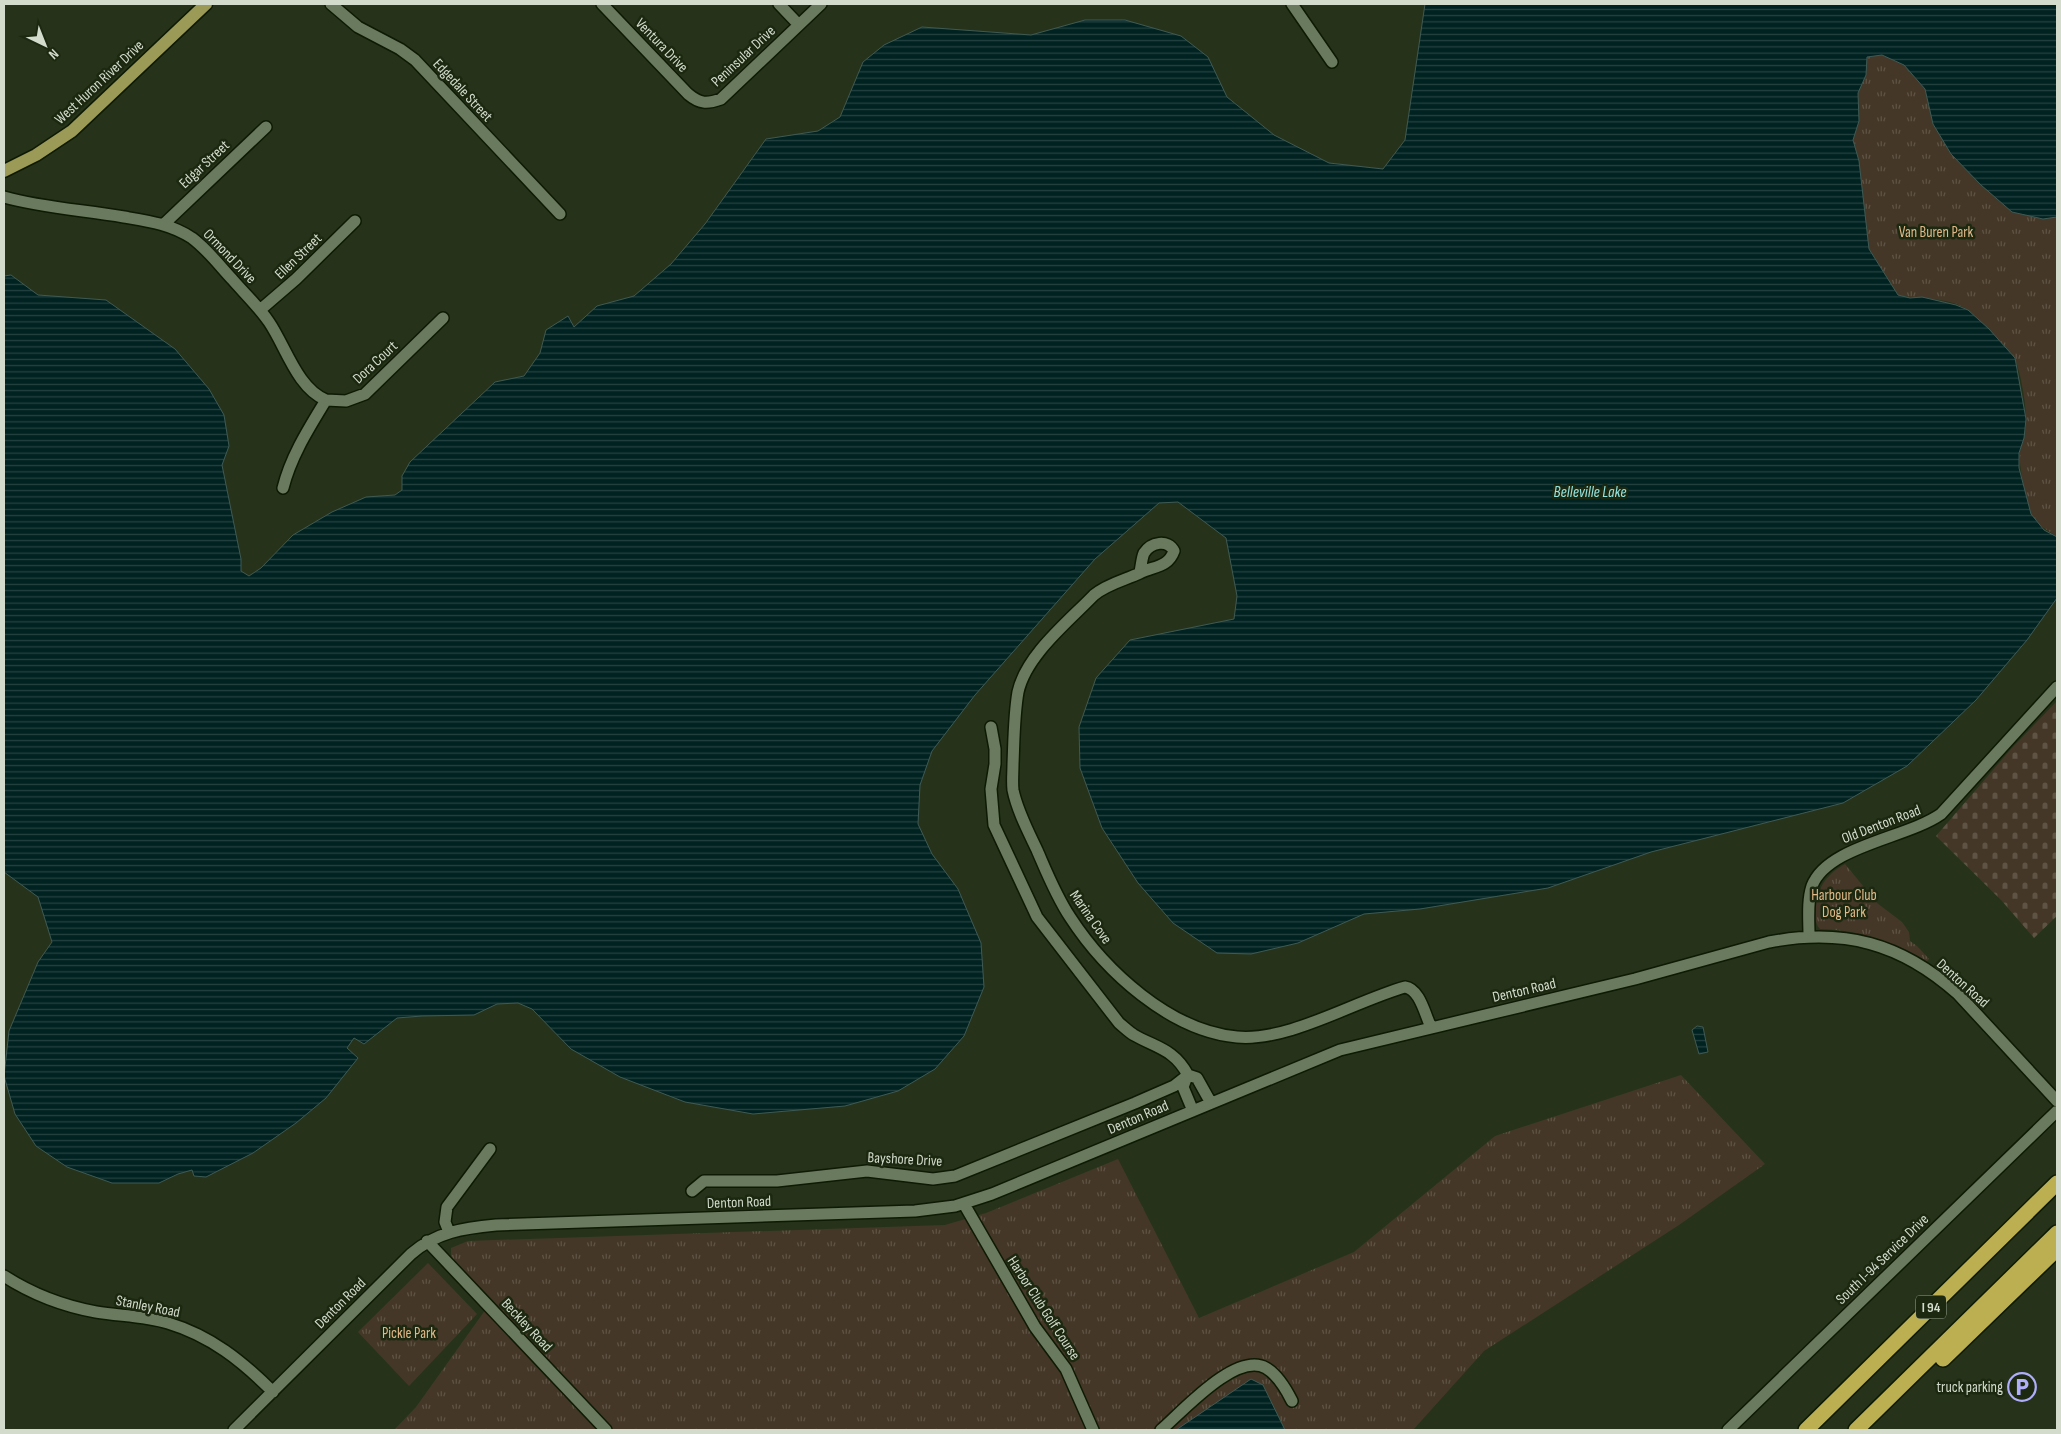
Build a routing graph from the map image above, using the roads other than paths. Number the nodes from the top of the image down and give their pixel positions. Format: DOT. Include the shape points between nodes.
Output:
graph roads {
  1 [pos="206,4"];
  2 [pos="331,4"];
  3 [pos="602,4"];
  4 [pos="779,4"];
  5 [pos="821,4"];
  6 [pos="1292,4"];
  7 [pos="799,25"];
  8 [pos="1332,62"];
  9 [pos="703,103"];
  10 [pos="266,127"];
  11 [pos="4,171"];
  12 [pos="4,197"];
  13 [pos="560,214"];
  14 [pos="354,221"];
  15 [pos="164,224"];
  16 [pos="260,310"];
  17 [pos="443,318"];
  18 [pos="326,400"];
  19 [pos="284,488"];
  20 [pos="1140,572"];
  21 [pos="2057,687"];
  22 [pos="990,726"];
  23 [pos="1809,936"];
  24 [pos="1430,1028"];
  25 [pos="1188,1075"];
  26 [pos="2057,1102"];
  27 [pos="1211,1103"];
  28 [pos="1193,1111"];
  29 [pos="2057,1111"];
  30 [pos="490,1149"];
  31 [pos="2057,1183"];
  32 [pos="692,1191"];
  33 [pos="964,1204"];
  34 [pos="449,1232"];
  35 [pos="2057,1233"];
  36 [pos="427,1241"];
  37 [pos="2057,1249"];
  38 [pos="4,1276"];
  39 [pos="273,1392"];
  40 [pos="1292,1401"];
  41 [pos="234,1430"];
  42 [pos="606,1430"];
  43 [pos="1093,1430"];
  44 [pos="1161,1430"];
  45 [pos="1728,1430"];
  46 [pos="1806,1430"];
  47 [pos="1856,1430"];
  48 [pos="1871,1430"];
  1 -- 11 [label="main road, West Huron River Drive" via="72,131"];
  2 -- 13 [label="street, Edgedale Street" via="358,27 415,60"];
  3 -- 9 [label="street, Ventura Drive" via="688,94"];
  4 -- 7 [label="street"];
  5 -- 7 [label="street, Peninsular Drive"];
  6 -- 8 [label="street"];
  7 -- 9 [label="street, Peninsular Drive" via="721,99"];
  10 -- 15 [label="street, Edgar Street"];
  12 -- 15 [label="street, Ormond Drive"];
  14 -- 16 [label="street, Ellen Street"];
  15 -- 16 [label="street, Ormond Drive" via="200,245"];
  16 -- 18 [label="street, Ormond Drive" via="304,384"];
  17 -- 18 [label="street, Dora Court" via="365,394 346,401"];
  18 -- 19 [label="street" via="294,455"];
  20 -- 24 [label="street, Marina Cove" via="1094,595 1037,654 1018,692 1013,788 1030,835 1069,916 1097,953 1131,986 1180,1020 1211,1032 1238,1038 1271,1035 1406,987 1416,993"];
  21 -- 23 [label="street, Old Denton Road" via="1941,814 1924,825 1840,857 1824,867 1810,893"];
  22 -- 25 [label="street" via="995,749 991,789 994,825 1038,917 1118,1023 1172,1054"];
  23 -- 24 [label="street, Denton Road" via="1769,942 1635,979"];
  23 -- 26 [label="street, Denton Road" via="1841,937 1872,944 1926,968 1958,994"];
  24 -- 27 [label="street, Denton Road" via="1333,1053"];
  25 -- 27 [label="street" via="1197,1078"];
  25 -- 28 [label="street" via="1183,1087"];
  25 -- 32 [label="street, Bayshore Drive" via="1174,1086 1135,1103 955,1176 933,1179 867,1171 777,1181 704,1181"];
  27 -- 28 [label="street, Denton Road"];
  28 -- 33 [label="street, Denton Road"];
  29 -- 45 [label="street, South I-94 Service Drive"];
  30 -- 34 [label="street" via="447,1207 445,1222"];
  31 -- 46 [label="highway, I 94"];
  33 -- 34 [label="street, Denton Road" via="915,1211 496,1225"];
  33 -- 43 [label="street, Harbor Club Golf Course" via="1035,1326 1066,1369"];
  34 -- 36 [label="street, Denton Road"];
  35 -- 47 [label="highway, I 94"];
  36 -- 39 [label="street, Denton Road"];
  36 -- 42 [label="street, Beckley Road"];
  37 -- 48 [label="highway"];
  38 -- 39 [label="street, Stanley Road" via="35,1294 70,1306 150,1318 190,1330 234,1355"];
  39 -- 41 [label="street, Denton Road"];
  40 -- 44 [label="street" via="1272,1373 1259,1366 1248,1365 1223,1377"];
}
